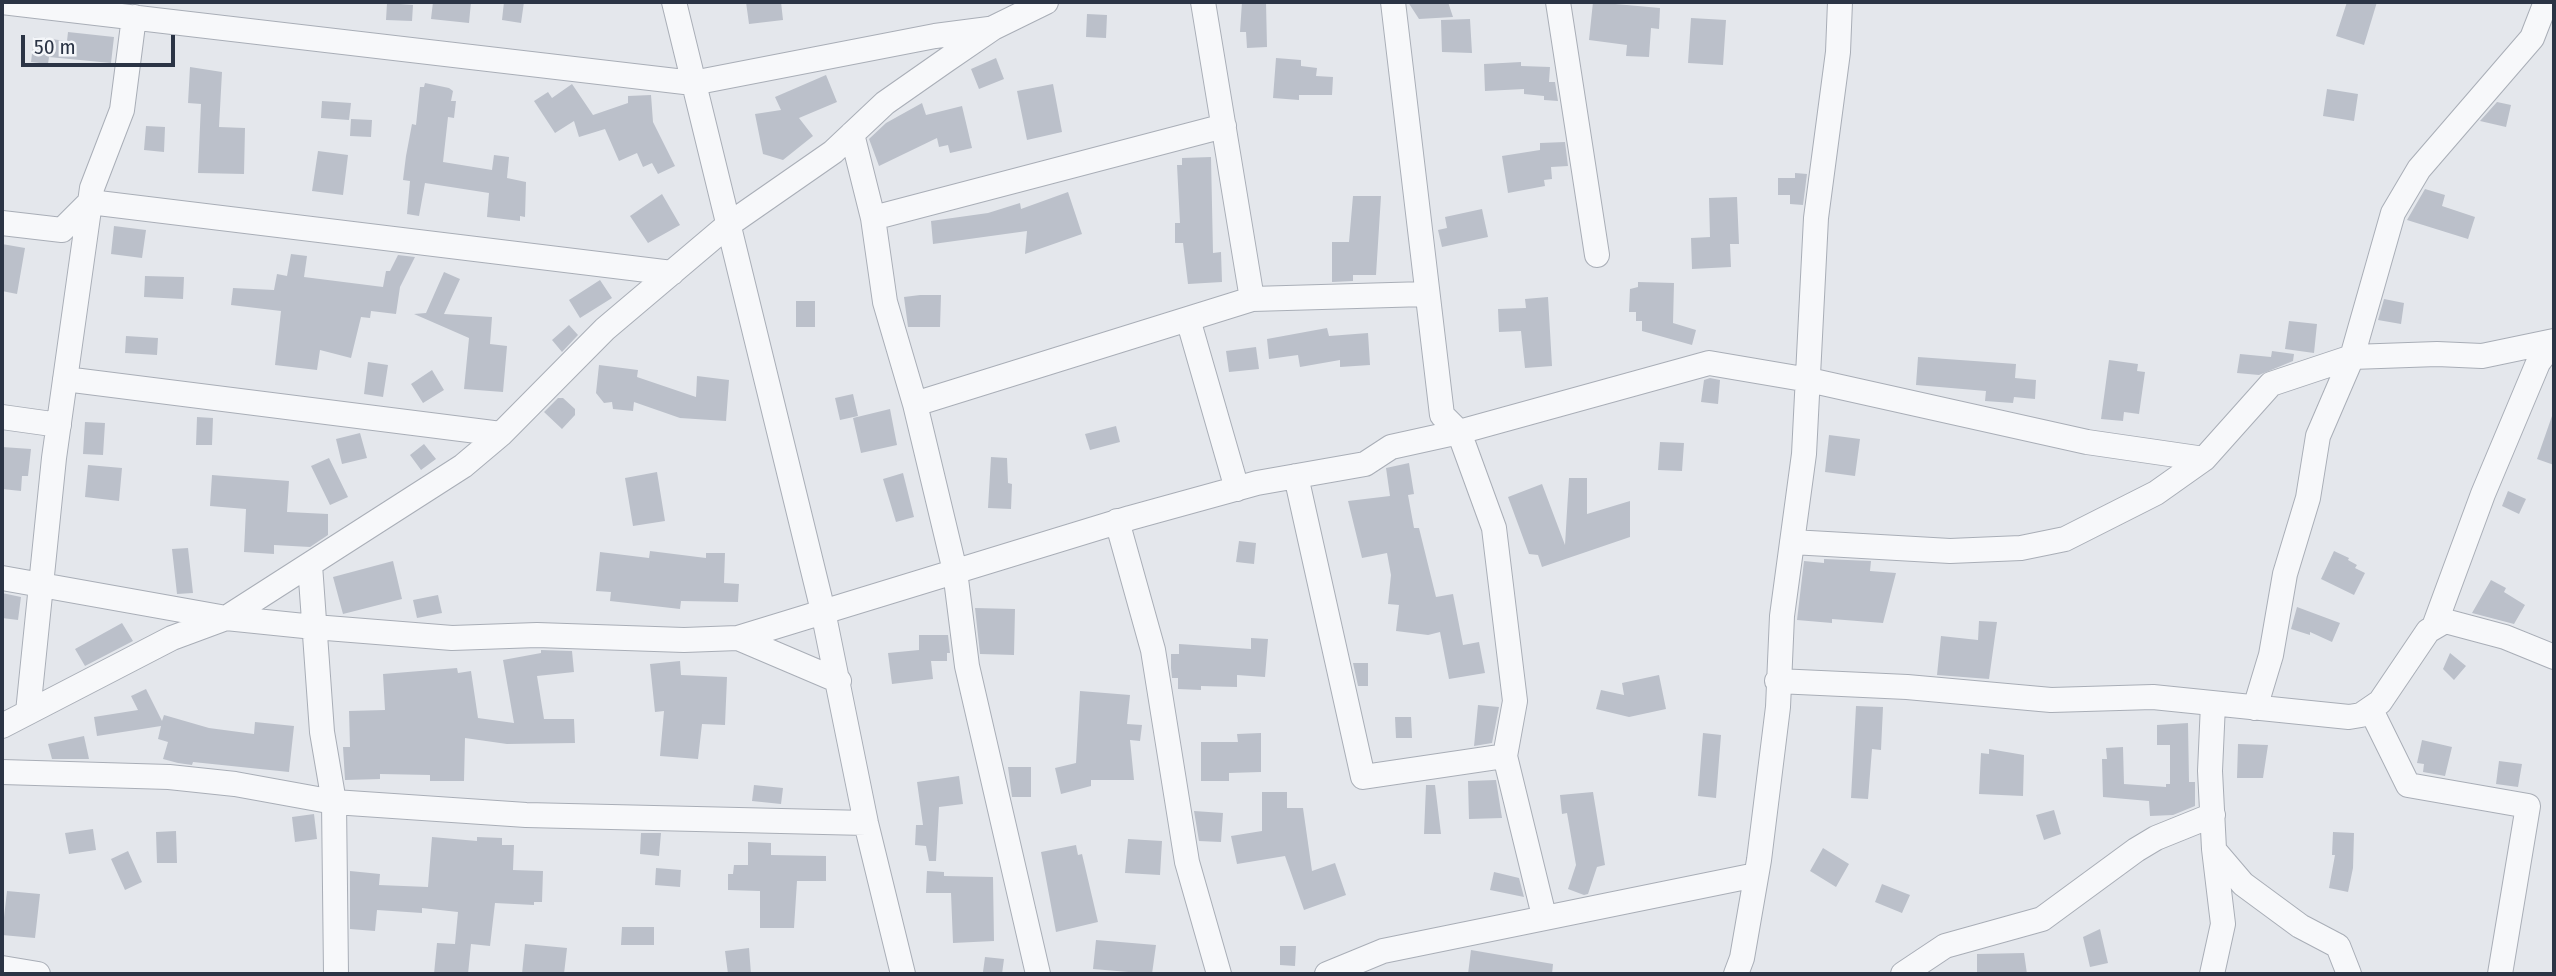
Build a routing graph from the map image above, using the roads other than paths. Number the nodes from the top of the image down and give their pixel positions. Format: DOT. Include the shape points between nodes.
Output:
graph roads {
  1 [pos="2,2"];
  2 [pos="674,2"];
  3 [pos="1046,2"];
  4 [pos="1203,2"];
  5 [pos="1393,2"];
  6 [pos="1558,2"];
  7 [pos="1840,2"];
  8 [pos="2546,2"];
  9 [pos="135,17"];
  10 [pos="993,28"];
  11 [pos="693,83"];
  12 [pos="1224,127"];
  13 [pos="852,134"];
  14 [pos="90,202"];
  15 [pos="873,218"];
  16 [pos="2,223"];
  17 [pos="728,226"];
  18 [pos="1597,255"];
  19 [pos="672,273"];
  20 [pos="1426,294"];
  21 [pos="1252,299"];
  22 [pos="1188,319"];
  23 [pos="2554,341"];
  24 [pos="2352,357"];
  25 [pos="65,379"];
  26 [pos="1809,380"];
  27 [pos="915,404"];
  28 [pos="2,417"];
  29 [pos="58,425"];
  30 [pos="1459,432"];
  31 [pos="501,434"];
  32 [pos="2204,460"];
  33 [pos="1296,476"];
  34 [pos="1237,489"];
  35 [pos="1117,521"];
  36 [pos="1792,542"];
  37 [pos="310,565"];
  38 [pos="955,571"];
  39 [pos="2,578"];
  40 [pos="41,583"];
  41 [pos="823,611"];
  42 [pos="226,618"];
  43 [pos="2435,624"];
  44 [pos="314,627"];
  45 [pos="738,638"];
  46 [pos="2554,657"];
  47 [pos="839,681"];
  48 [pos="1777,681"];
  49 [pos="2213,704"];
  50 [pos="2255,708"];
  51 [pos="2371,710"];
  52 [pos="28,712"];
  53 [pos="2,726"];
  54 [pos="1505,756"];
  55 [pos="2,772"];
  56 [pos="334,802"];
  57 [pos="2213,816"];
  58 [pos="866,823"];
  59 [pos="2214,849"];
  60 [pos="1756,875"];
  61 [pos="1545,916"];
  62 [pos="2,968"];
  63 [pos="38,974"];
  64 [pos="336,974"];
  65 [pos="903,974"];
  66 [pos="1038,974"];
  67 [pos="1219,974"];
  68 [pos="1327,974"];
  69 [pos="1736,974"];
  70 [pos="1903,974"];
  71 [pos="2212,974"];
  72 [pos="2349,974"];
  73 [pos="2500,974"];
  1 -- 9 [label="street"];
  2 -- 11 [label="street"];
  3 -- 10 [label="street"];
  4 -- 12 [label="street"];
  5 -- 20 [label="street"];
  6 -- 18 [label="street"];
  7 -- 26 [label="street" via="1838,52 1816,218"];
  8 -- 24 [label="street" via="2532,38 2400,197"];
  9 -- 11 [label="street"];
  9 -- 14 [label="street" via="122,110"];
  10 -- 11 [label="street"];
  10 -- 13 [label="street" via="885,103"];
  11 -- 17 [label="street"];
  12 -- 15 [label="street"];
  12 -- 21 [label="street"];
  13 -- 15 [label="street"];
  13 -- 17 [label="street"];
  14 -- 16 [label="street" via="62,230"];
  14 -- 19 [label="street"];
  14 -- 25 [label="street"];
  15 -- 27 [label="street" via="886,302"];
  17 -- 19 [label="street"];
  17 -- 41 [label="street"];
  19 -- 31 [label="street" via="605,329"];
  20 -- 21 [label="street"];
  20 -- 30 [label="street" via="1442,415"];
  21 -- 22 [label="street"];
  22 -- 27 [label="street"];
  22 -- 34 [label="street"];
  23 -- 24 [label="street" via="2482,356"];
  23 -- 43 [label="street" via="2538,363"];
  24 -- 32 [label="street" via="2271,384"];
  24 -- 50 [label="street" via="2318,436 2308,498 2285,574 2271,655"];
  25 -- 29 [label="street"];
  25 -- 31 [label="street"];
  26 -- 30 [label="street" via="1709,363"];
  26 -- 32 [label="street" via="2087,442"];
  26 -- 36 [label="street"];
  27 -- 38 [label="street"];
  28 -- 29 [label="street"];
  29 -- 40 [label="street"];
  30 -- 33 [label="street" via="1391,447 1365,464"];
  30 -- 54 [label="street" via="1494,528 1515,701"];
  31 -- 37 [label="street" via="463,466"];
  32 -- 36 [label="street" via="2084,533 2021,548 1950,551"];
  33 -- 34 [label="street"];
  33 -- 54 [label="street" via="1363,777"];
  34 -- 35 [label="street"];
  35 -- 38 [label="street"];
  35 -- 67 [label="street" via="1153,650 1187,862"];
  36 -- 48 [label="street"];
  37 -- 42 [label="street"];
  37 -- 44 [label="street"];
  38 -- 41 [label="street"];
  38 -- 66 [label="street" via="967,666"];
  39 -- 40 [label="street"];
  40 -- 42 [label="street"];
  40 -- 52 [label="street"];
  41 -- 45 [label="street"];
  41 -- 47 [label="street"];
  42 -- 44 [label="street"];
  42 -- 52 [label="street" via="172,638"];
  43 -- 46 [label="street" via="2452,621"];
  43 -- 51 [label="street"];
  44 -- 45 [label="street" via="452,638"];
  44 -- 56 [label="street" via="322,732"];
  45 -- 47 [label="street"];
  47 -- 58 [label="street"];
  48 -- 49 [label="street" via="2051,700 2153,698"];
  48 -- 60 [label="street" via="1778,707"];
  49 -- 50 [label="street"];
  49 -- 57 [label="street"];
  50 -- 51 [label="street" via="2349,717"];
  51 -- 73 [label="street" via="2408,785 2528,806"];
  52 -- 53 [label="street"];
  54 -- 61 [label="street"];
  55 -- 56 [label="street" via="169,777"];
  56 -- 58 [label="street" via="526,815"];
  56 -- 64 [label="street"];
  57 -- 59 [label="street"];
  57 -- 70 [label="street" via="2136,850 2042,919 1945,946"];
  58 -- 65 [label="street"];
  59 -- 71 [label="street" via="2223,924"];
  59 -- 72 [label="street" via="2243,884 2300,926 2338,946"];
  60 -- 61 [label="street"];
  60 -- 69 [label="street"];
  61 -- 68 [label="street" via="1383,951"];
  62 -- 63 [label="street"];
}
